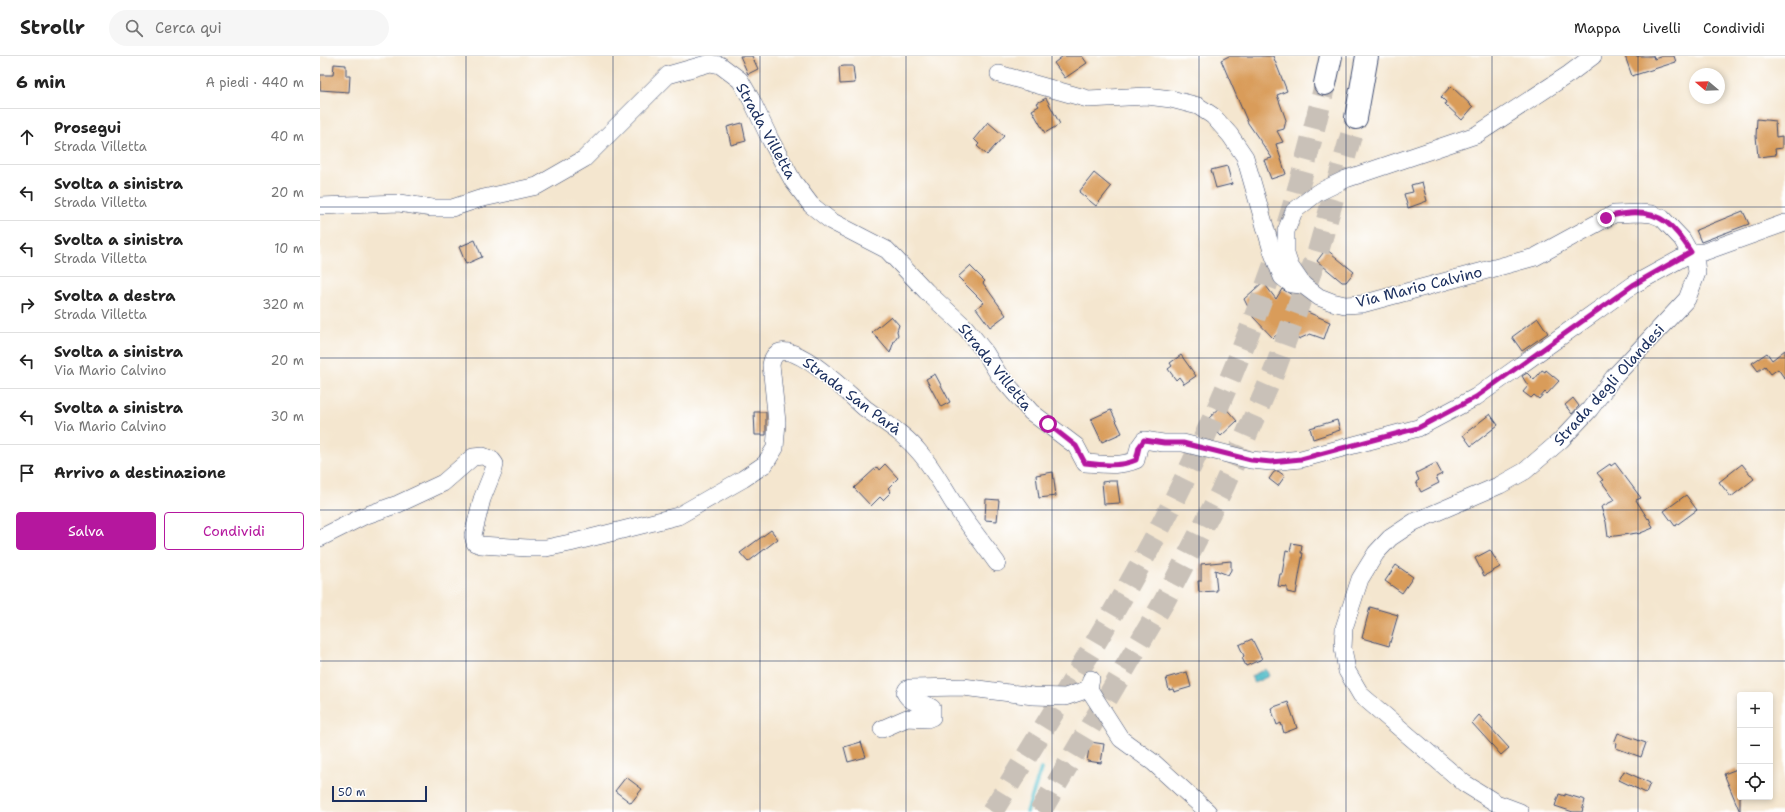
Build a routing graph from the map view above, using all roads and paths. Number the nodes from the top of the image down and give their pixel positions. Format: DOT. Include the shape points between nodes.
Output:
graph roads {
  1 [pos="1331,56"];
  2 [pos="1367,56"];
  3 [pos="1593,56"];
  4 [pos="999,74"];
  5 [pos="1325,84"];
  6 [pos="1356,118"];
  7 [pos="320,206"];
  8 [pos="1785,223"];
  9 [pos="1691,252"];
  10 [pos="1303,284"];
  11 [pos="320,538"];
  12 [pos="997,563"];
  13 [pos="882,729"];
  14 [pos="1208,812"];
  15 [pos="1520,812"];
  1 -- 5 [label="highway"];
  2 -- 6 [label="highway"];
  3 -- 10 [label="street, Via Mario Calvino" via="1476,135 1346,179 1303,202 1294,211 1286,232 1286,254 1290,266"];
  4 -- 10 [label="street" via="1088,99 1147,96 1198,106 1230,135 1244,157 1282,277 1291,284"];
  7 -- 9 [label="street, Strada Villetta" via="400,203 452,208 537,186 584,159 668,75 710,63 720,65 740,80 793,181 811,205 832,221 887,250 965,327 1031,412 1076,446 1085,463 1099,464 1118,464 1136,460 1139,447 1144,440 1183,443 1251,460 1271,462 1301,459 1418,428 1476,397 1633,285"];
  8 -- 9 [label="street, Strada Villetta" via="1704,252"];
  9 -- 10 [label="street, Via Mario Calvino" via="1662,218 1640,213 1614,214 1535,257 1362,304 1345,305 1332,302 1318,297"];
  9 -- 15 [label="street, Strada degli Olandesi" via="1697,273 1688,299 1613,378 1562,440 1525,471 1500,485 1414,522 1390,538 1376,553 1360,579 1344,628 1346,671 1361,695 1464,783 1496,803"];
  11 -- 12 [label="street, Strada San Parà" via="364,516 398,504 443,483 473,457 483,456 495,464 482,499 473,536 475,543 481,545 546,548 678,516 765,464 775,448 776,438 772,359 775,355 785,352 808,360 828,374 865,408 907,438 921,453 953,503"];
  13 -- 14 [label="street" via="907,718 932,717 932,708 913,702 907,696 905,693 910,688 964,687 1033,696 1065,697 1090,684 1122,739"];
}
